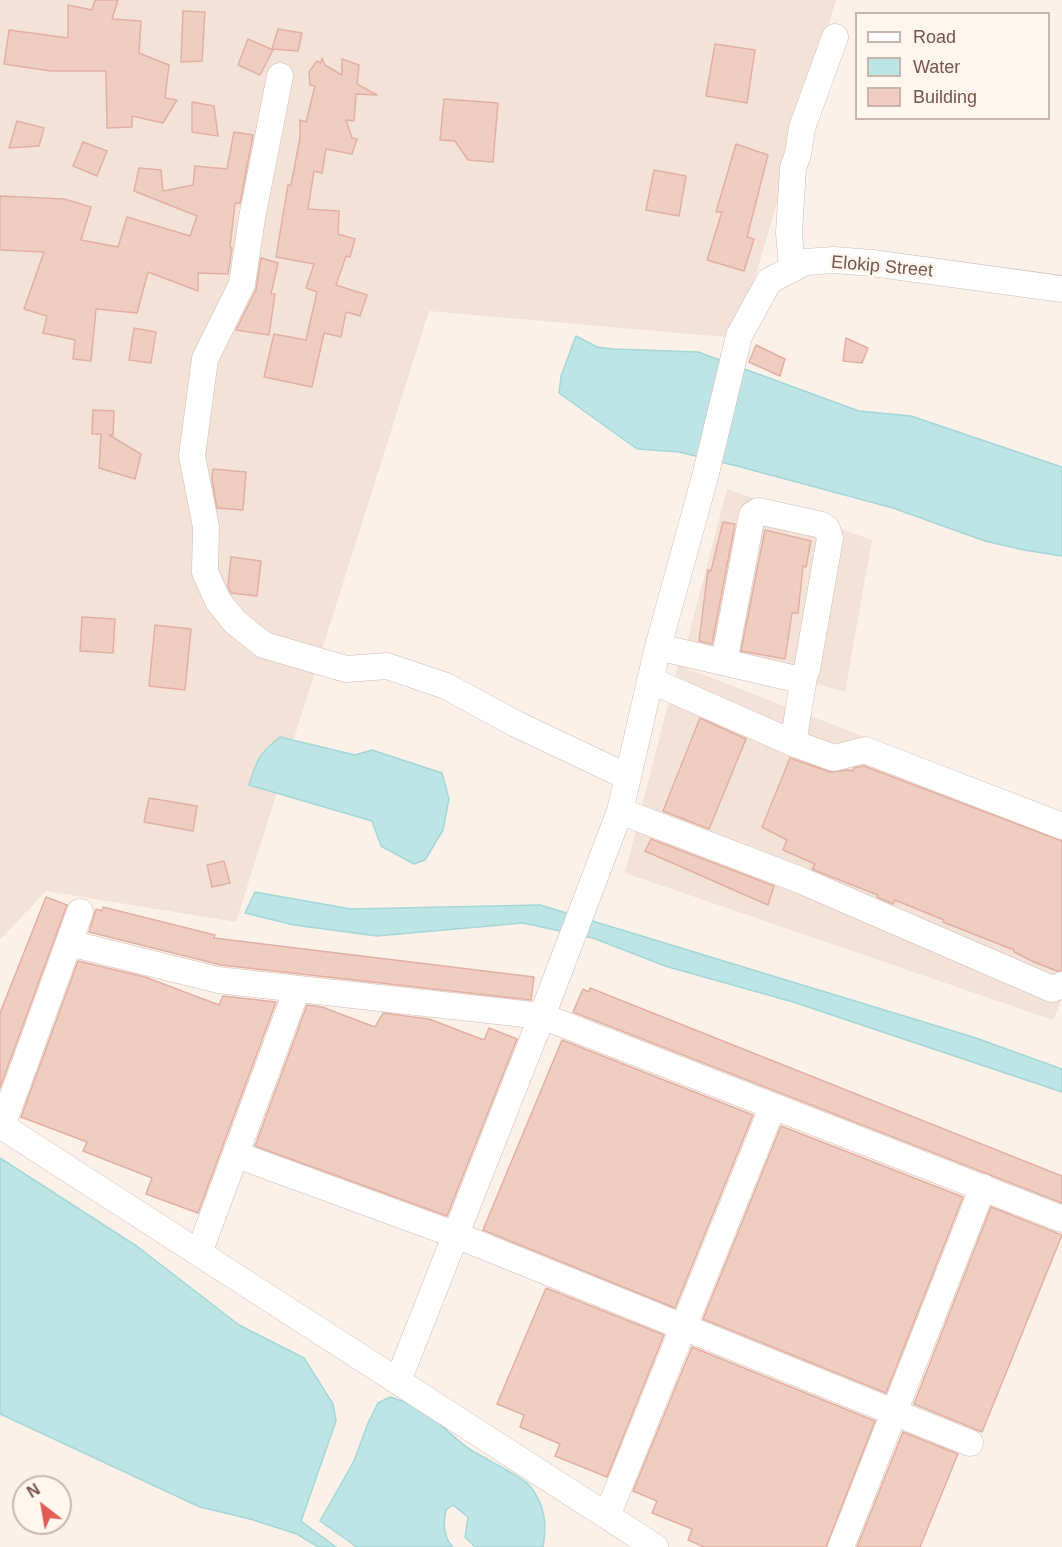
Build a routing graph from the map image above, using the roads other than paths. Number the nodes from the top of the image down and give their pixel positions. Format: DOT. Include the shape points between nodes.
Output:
graph roads {
  1 [pos="835,37"];
  2 [pos="280,76"];
  3 [pos="792,269"];
  4 [pos="1062,289"];
  5 [pos="658,647"];
  6 [pos="724,662"];
  7 [pos="804,677"];
  8 [pos="650,680"];
  9 [pos="794,743"];
  10 [pos="628,777"];
  11 [pos="620,811"];
  12 [pos="1062,826"];
  13 [pos="80,912"];
  14 [pos="69,943"];
  15 [pos="1062,985"];
  16 [pos="297,989"];
  17 [pos="542,1016"];
  18 [pos="773,1106"];
  19 [pos="1,1126"];
  20 [pos="237,1155"];
  21 [pos="983,1187"];
  22 [pos="1062,1219"];
  23 [pos="456,1235"];
  24 [pos="199,1253"];
  25 [pos="684,1327"];
  26 [pos="398,1381"];
  27 [pos="894,1412"];
  28 [pos="970,1443"];
  29 [pos="607,1516"];
  30 [pos="655,1547"];
  31 [pos="841,1547"];
  1 -- 3 [label="street" via="802,128 793,168 789,233"];
  2 -- 10 [label="street" via="242,284 205,359 192,456 206,528 205,572 218,601 235,622 264,645 346,669 387,666 446,686"];
  3 -- 4 [label="street, Elokip Street" via="805,262 872,262"];
  3 -- 5 [label="street, Elokip Street" via="769,281 739,336"];
  5 -- 6 [label="street"];
  5 -- 8 [label="street, Elokip Street"];
  6 -- 7 [label="street" via="796,679"];
  6 -- 7 [label="street" via="752,515 758,511 822,525 830,538"];
  7 -- 9 [label="street"];
  8 -- 9 [label="street"];
  8 -- 10 [label="street, Elokip Street"];
  9 -- 12 [label="street" via="834,758 865,750"];
  10 -- 11 [label="street, Elokip Street"];
  11 -- 15 [label="street" via="800,880 1052,989"];
  11 -- 17 [label="street, Elokip Street"];
  13 -- 14 [label="street"];
  14 -- 16 [label="street" via="218,980"];
  14 -- 19 [label="street"];
  16 -- 17 [label="street"];
  16 -- 20 [label="street"];
  17 -- 18 [label="street"];
  17 -- 23 [label="street, Elokip Street"];
  18 -- 21 [label="street"];
  18 -- 25 [label="street"];
  19 -- 24 [label="street"];
  20 -- 23 [label="street"];
  20 -- 24 [label="street"];
  21 -- 22 [label="street"];
  21 -- 27 [label="street"];
  23 -- 25 [label="street"];
  23 -- 26 [label="street, Elokip Street"];
  24 -- 26 [label="street"];
  25 -- 27 [label="street"];
  25 -- 29 [label="street"];
  26 -- 29 [label="street"];
  27 -- 28 [label="street"];
  27 -- 31 [label="street"];
  29 -- 30 [label="street"];
}
